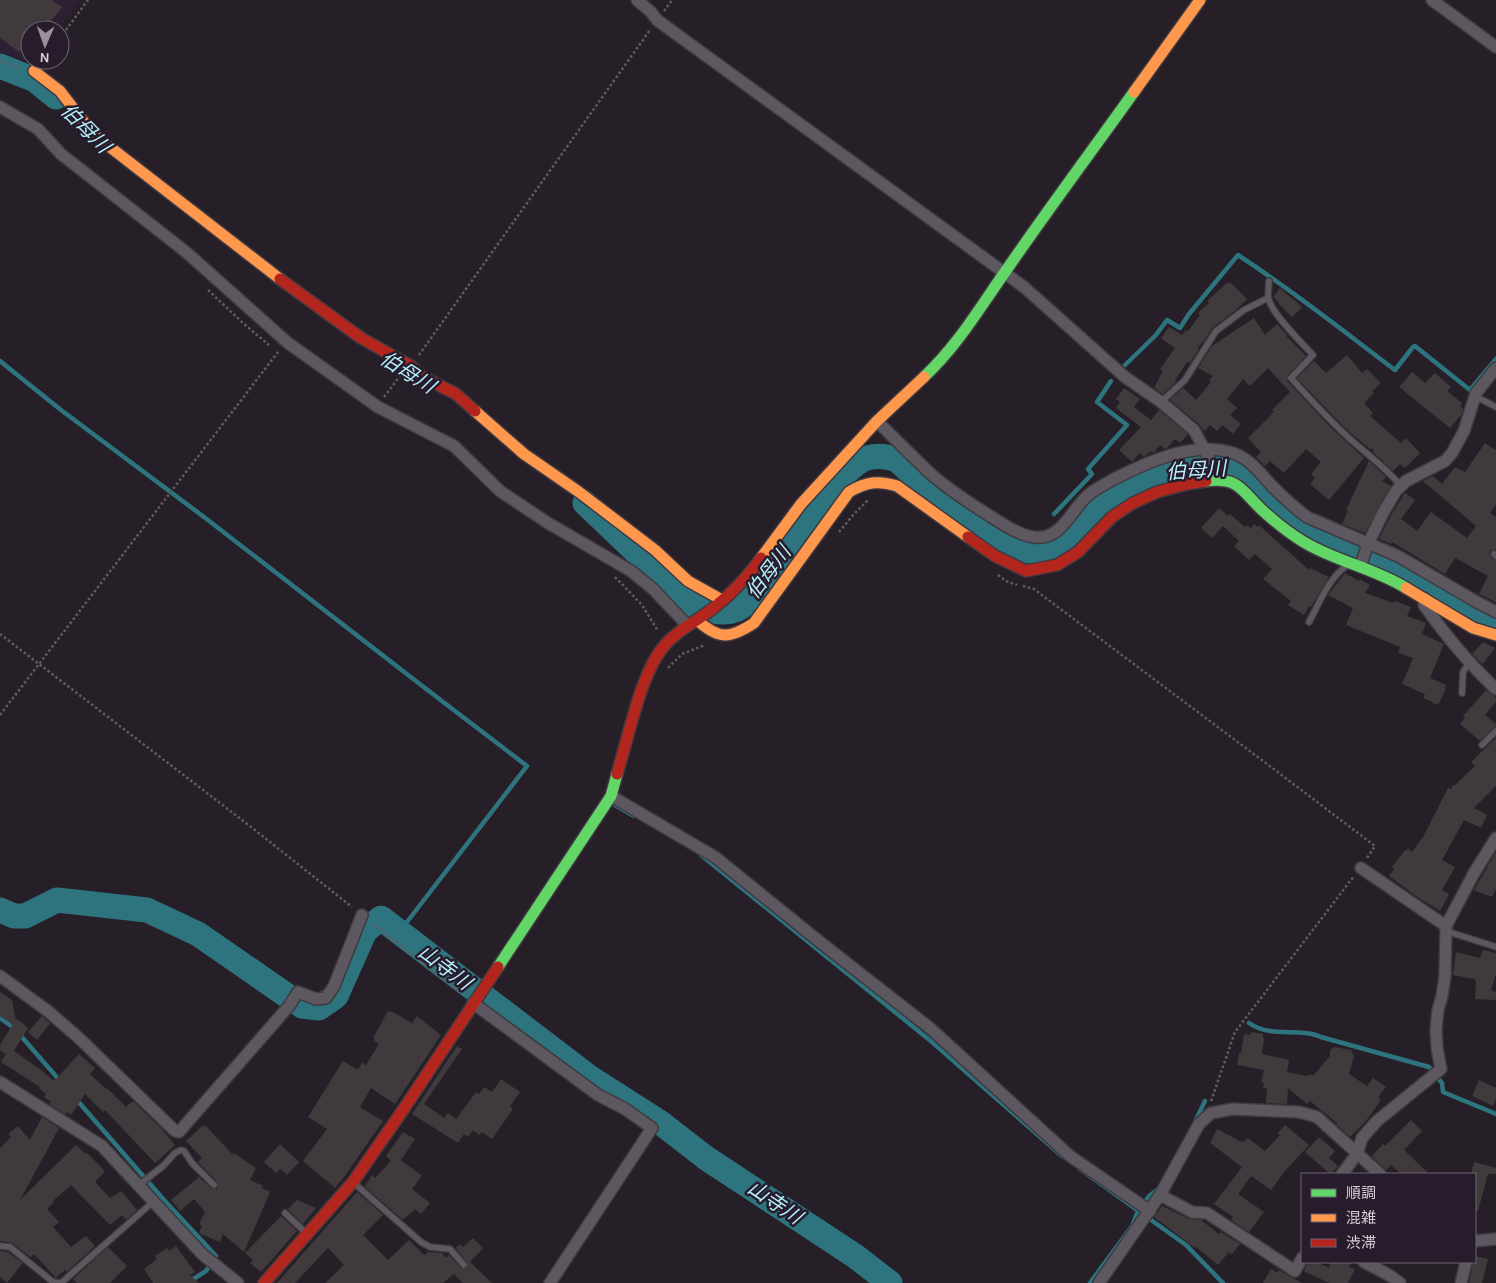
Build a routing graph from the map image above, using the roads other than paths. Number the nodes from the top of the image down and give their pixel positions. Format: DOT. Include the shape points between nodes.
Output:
graph roads {
  1 [pos="638,0"];
  2 [pos="1200,0"];
  3 [pos="1432,0"];
  4 [pos="1496,47"];
  5 [pos="34,72"];
  6 [pos="0,107"];
  7 [pos="1005,272"];
  8 [pos="1269,281"];
  9 [pos="1268,298"];
  10 [pos="1496,368"];
  11 [pos="1475,396"];
  12 [pos="1161,402"];
  13 [pos="1496,407"];
  14 [pos="877,421"];
  15 [pos="1207,453"];
  16 [pos="1214,476"];
  17 [pos="1401,486"];
  18 [pos="1368,544"];
  19 [pos="1355,565"];
  20 [pos="1424,598"];
  21 [pos="722,600"];
  22 [pos="1496,612"];
  23 [pos="692,622"];
  24 [pos="1309,622"];
  25 [pos="1496,635"];
  26 [pos="1469,663"];
  27 [pos="1496,689"];
  28 [pos="1462,693"];
  29 [pos="1496,731"];
  30 [pos="1482,745"];
  31 [pos="611,796"];
  32 [pos="1496,838"];
  33 [pos="1361,868"];
  34 [pos="362,915"];
  35 [pos="1446,928"];
  36 [pos="1496,947"];
  37 [pos="0,976"];
  38 [pos="473,1003"];
  39 [pos="0,1082"];
  40 [pos="1357,1154"];
  41 [pos="1343,1173"];
  42 [pos="1379,1173"];
  43 [pos="353,1182"];
  44 [pos="139,1185"];
  45 [pos="214,1185"];
  46 [pos="1160,1195"];
  47 [pos="154,1202"];
  48 [pos="1150,1211"];
  49 [pos="286,1213"];
  50 [pos="307,1235"];
  51 [pos="1496,1238"];
  52 [pos="1476,1242"];
  53 [pos="0,1246"];
  54 [pos="1301,1260"];
  55 [pos="1366,1263"];
  56 [pos="1466,1263"];
  57 [pos="464,1265"];
  58 [pos="61,1283"];
  59 [pos="238,1283"];
  60 [pos="264,1283"];
  61 [pos="550,1283"];
  62 [pos="1099,1283"];
  63 [pos="1400,1283"];
  64 [pos="1461,1283"];
  1 -- 7 [label="street" via="658,20"];
  2 -- 7 [label="street"];
  3 -- 4 [label="street"];
  5 -- 21 [label="street" via="62,92 91,131 110,148 318,308 361,338 411,366 421,376 456,394 524,454 655,550 688,582"];
  6 -- 23 [label="street" via="38,129 62,154 186,252 288,343 378,407 454,446 500,491 631,571"];
  7 -- 12 [label="street" via="1125,377"];
  7 -- 14 [label="street" via="941,361"];
  8 -- 9 [label="lane"];
  9 -- 12 [label="lane" via="1244,310 1216,331 1185,380"];
  9 -- 17 [label="lane" via="1271,306 1313,355 1291,378 1325,415 1389,471"];
  10 -- 11 [label="street"];
  11 -- 13 [label="lane"];
  11 -- 17 [label="street" via="1464,432 1452,453 1445,461 1424,470"];
  12 -- 15 [label="street" via="1194,430"];
  14 -- 15 [label="street" via="932,475 968,502 999,522 1034,537 1049,536 1058,531 1088,495 1131,470 1175,454"];
  14 -- 21 [label="street" via="802,504 747,578"];
  15 -- 16 [label="street"];
  15 -- 18 [label="street" via="1230,452 1243,458 1308,517"];
  16 -- 19 [label="street" via="1240,486 1263,511 1302,541"];
  16 -- 23 [label="street" via="1157,492 1133,503 1112,517 1078,552 1057,565 1026,571 996,556 897,486 884,482 867,483 849,492 754,624 738,634 724,636 710,633"];
  17 -- 18 [label="street"];
  18 -- 19 [label="street"];
  18 -- 22 [label="street" via="1398,556"];
  19 -- 20 [label="street" via="1398,582"];
  19 -- 24 [label="lane" via="1341,570 1334,578"];
  20 -- 25 [label="street" via="1473,628"];
  20 -- 26 [label="street" via="1424,605"];
  21 -- 23 [label="street"];
  23 -- 31 [label="street" via="666,642 657,654 641,692"];
  26 -- 27 [label="street"];
  26 -- 28 [label="lane" via="1462,672"];
  29 -- 30 [label="lane"];
  31 -- 38 [label="street"];
  31 -- 48 [label="street" via="715,856 930,1028 1070,1156"];
  32 -- 35 [label="street"];
  33 -- 35 [label="street"];
  34 -- 37 [label="street" via="334,986 326,998 316,999 298,992 179,1132 62,1023"];
  35 -- 36 [label="lane"];
  35 -- 40 [label="street" via="1446,976 1436,1029 1440,1069 1377,1121 1362,1138"];
  38 -- 43 [label="street"];
  38 -- 61 [label="street" via="598,1095 652,1128"];
  39 -- 44 [label="street" via="102,1146"];
  40 -- 41 [label="street"];
  40 -- 42 [label="street"];
  40 -- 46 [label="street" via="1317,1117 1299,1112 1232,1109 1211,1113 1199,1124"];
  43 -- 50 [label="street"];
  43 -- 57 [label="lane" via="421,1242 430,1247 450,1249"];
  44 -- 45 [label="lane" via="180,1150"];
  44 -- 47 [label="street"];
  46 -- 48 [label="street"];
  46 -- 54 [label="street" via="1192,1212 1207,1213 1295,1271"];
  47 -- 58 [label="lane"];
  47 -- 59 [label="street" via="202,1254"];
  48 -- 62 [label="street"];
  49 -- 50 [label="lane"];
  50 -- 60 [label="street"];
  51 -- 52 [label="street"];
  53 -- 58 [label="lane" via="10,1248 53,1282"];
  55 -- 63 [label="street"];
  56 -- 64 [label="street"];
}
